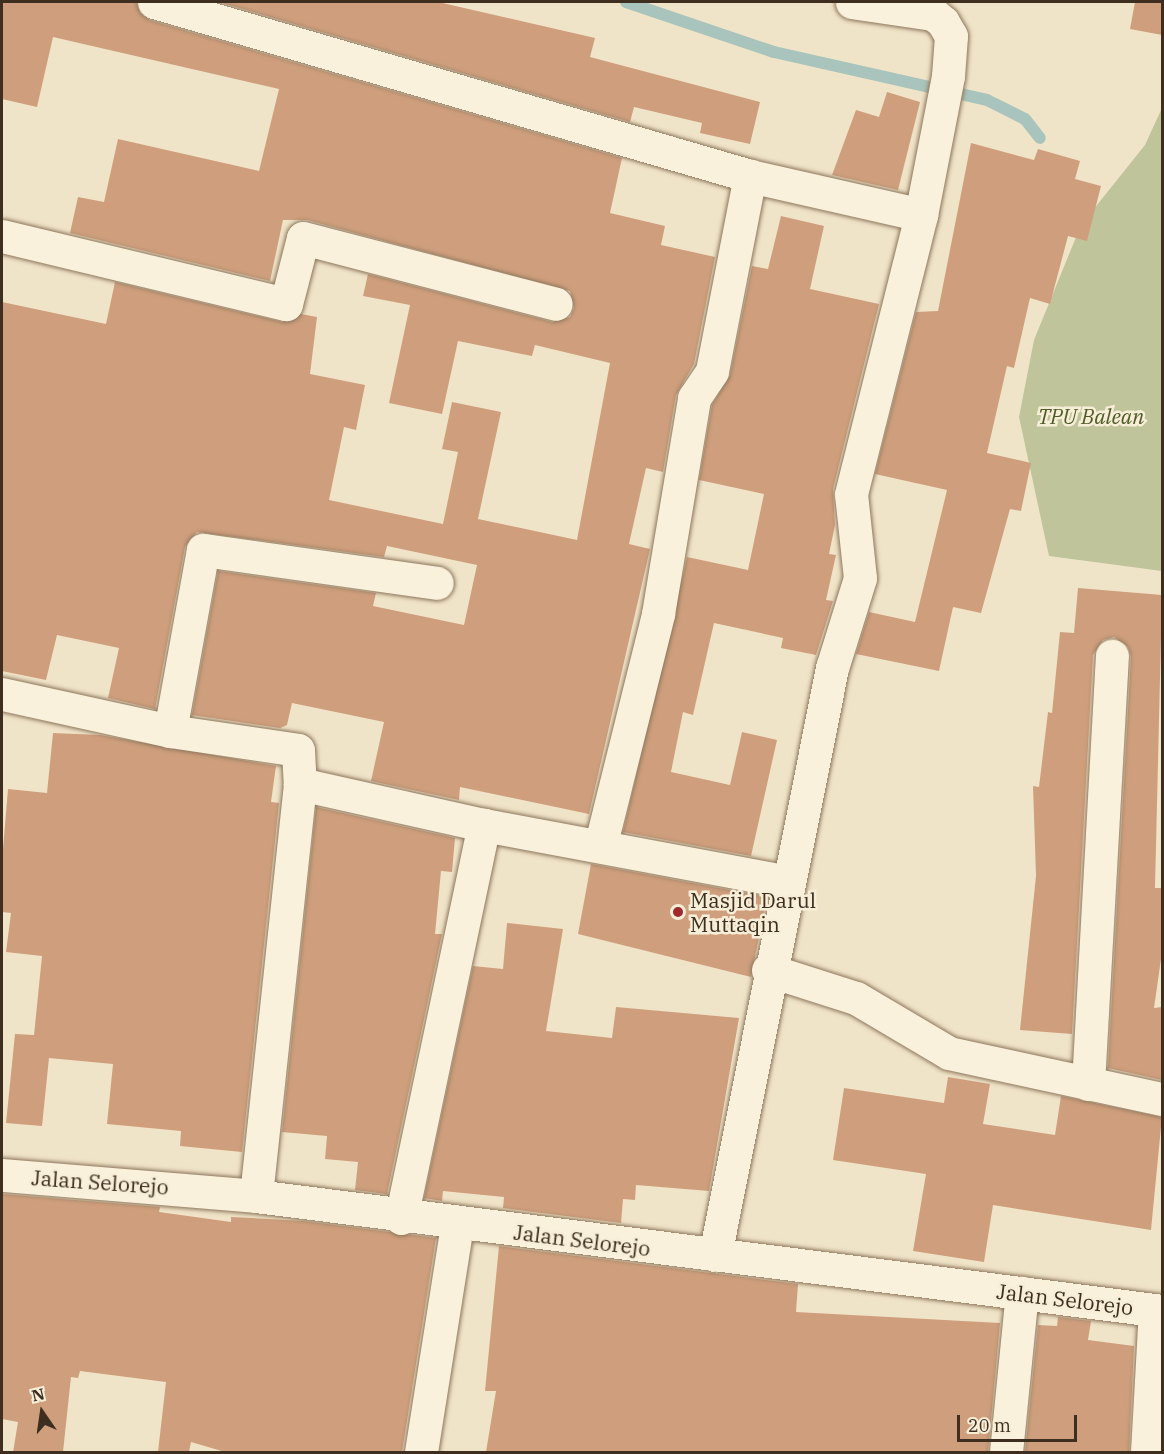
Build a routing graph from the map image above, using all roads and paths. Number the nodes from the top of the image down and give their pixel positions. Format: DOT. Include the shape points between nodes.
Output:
graph roads {
  1 [pos="154,2"];
  2 [pos="852,2"];
  3 [pos="750,176"];
  4 [pos="921,215"];
  5 [pos="2,236"];
  6 [pos="556,304"];
  7 [pos="437,584"];
  8 [pos="1113,656"];
  9 [pos="2,694"];
  10 [pos="170,731"];
  11 [pos="300,784"];
  12 [pos="484,825"];
  13 [pos="601,843"];
  14 [pos="789,882"];
  15 [pos="768,970"];
  16 [pos="1088,1084"];
  17 [pos="1162,1099"];
  18 [pos="2,1175"];
  19 [pos="256,1196"];
  20 [pos="401,1218"];
  21 [pos="457,1225"];
  22 [pos="715,1255"];
  23 [pos="1023,1293"];
  24 [pos="1159,1311"];
  25 [pos="421,1452"];
  26 [pos="1005,1452"];
  27 [pos="1147,1452"];
  1 -- 3 [label="street"];
  2 -- 4 [label="street" via="933,14 951,36"];
  3 -- 4 [label="street"];
  3 -- 13 [label="street" via="712,371 694,398 658,614"];
  4 -- 14 [label="street" via="851,494 860,578 835,656"];
  5 -- 6 [label="street" via="286,304 303,238"];
  7 -- 10 [label="street" via="203,550"];
  8 -- 16 [label="street"];
  9 -- 10 [label="street"];
  10 -- 11 [label="street" via="290,746 298,750"];
  11 -- 12 [label="street"];
  11 -- 19 [label="street"];
  12 -- 13 [label="street"];
  12 -- 20 [label="street"];
  13 -- 14 [label="street"];
  14 -- 15 [label="street"];
  15 -- 16 [label="street" via="856,998 949,1053"];
  15 -- 22 [label="street"];
  16 -- 17 [label="street"];
  18 -- 19 [label="street, Jalan Selorejo"];
  19 -- 20 [label="street, Jalan Selorejo"];
  20 -- 21 [label="street, Jalan Selorejo"];
  21 -- 22 [label="street, Jalan Selorejo"];
  21 -- 25 [label="street"];
  22 -- 23 [label="street, Jalan Selorejo"];
  23 -- 24 [label="street, Jalan Selorejo"];
  23 -- 26 [label="street"];
  24 -- 27 [label="street"];
}
